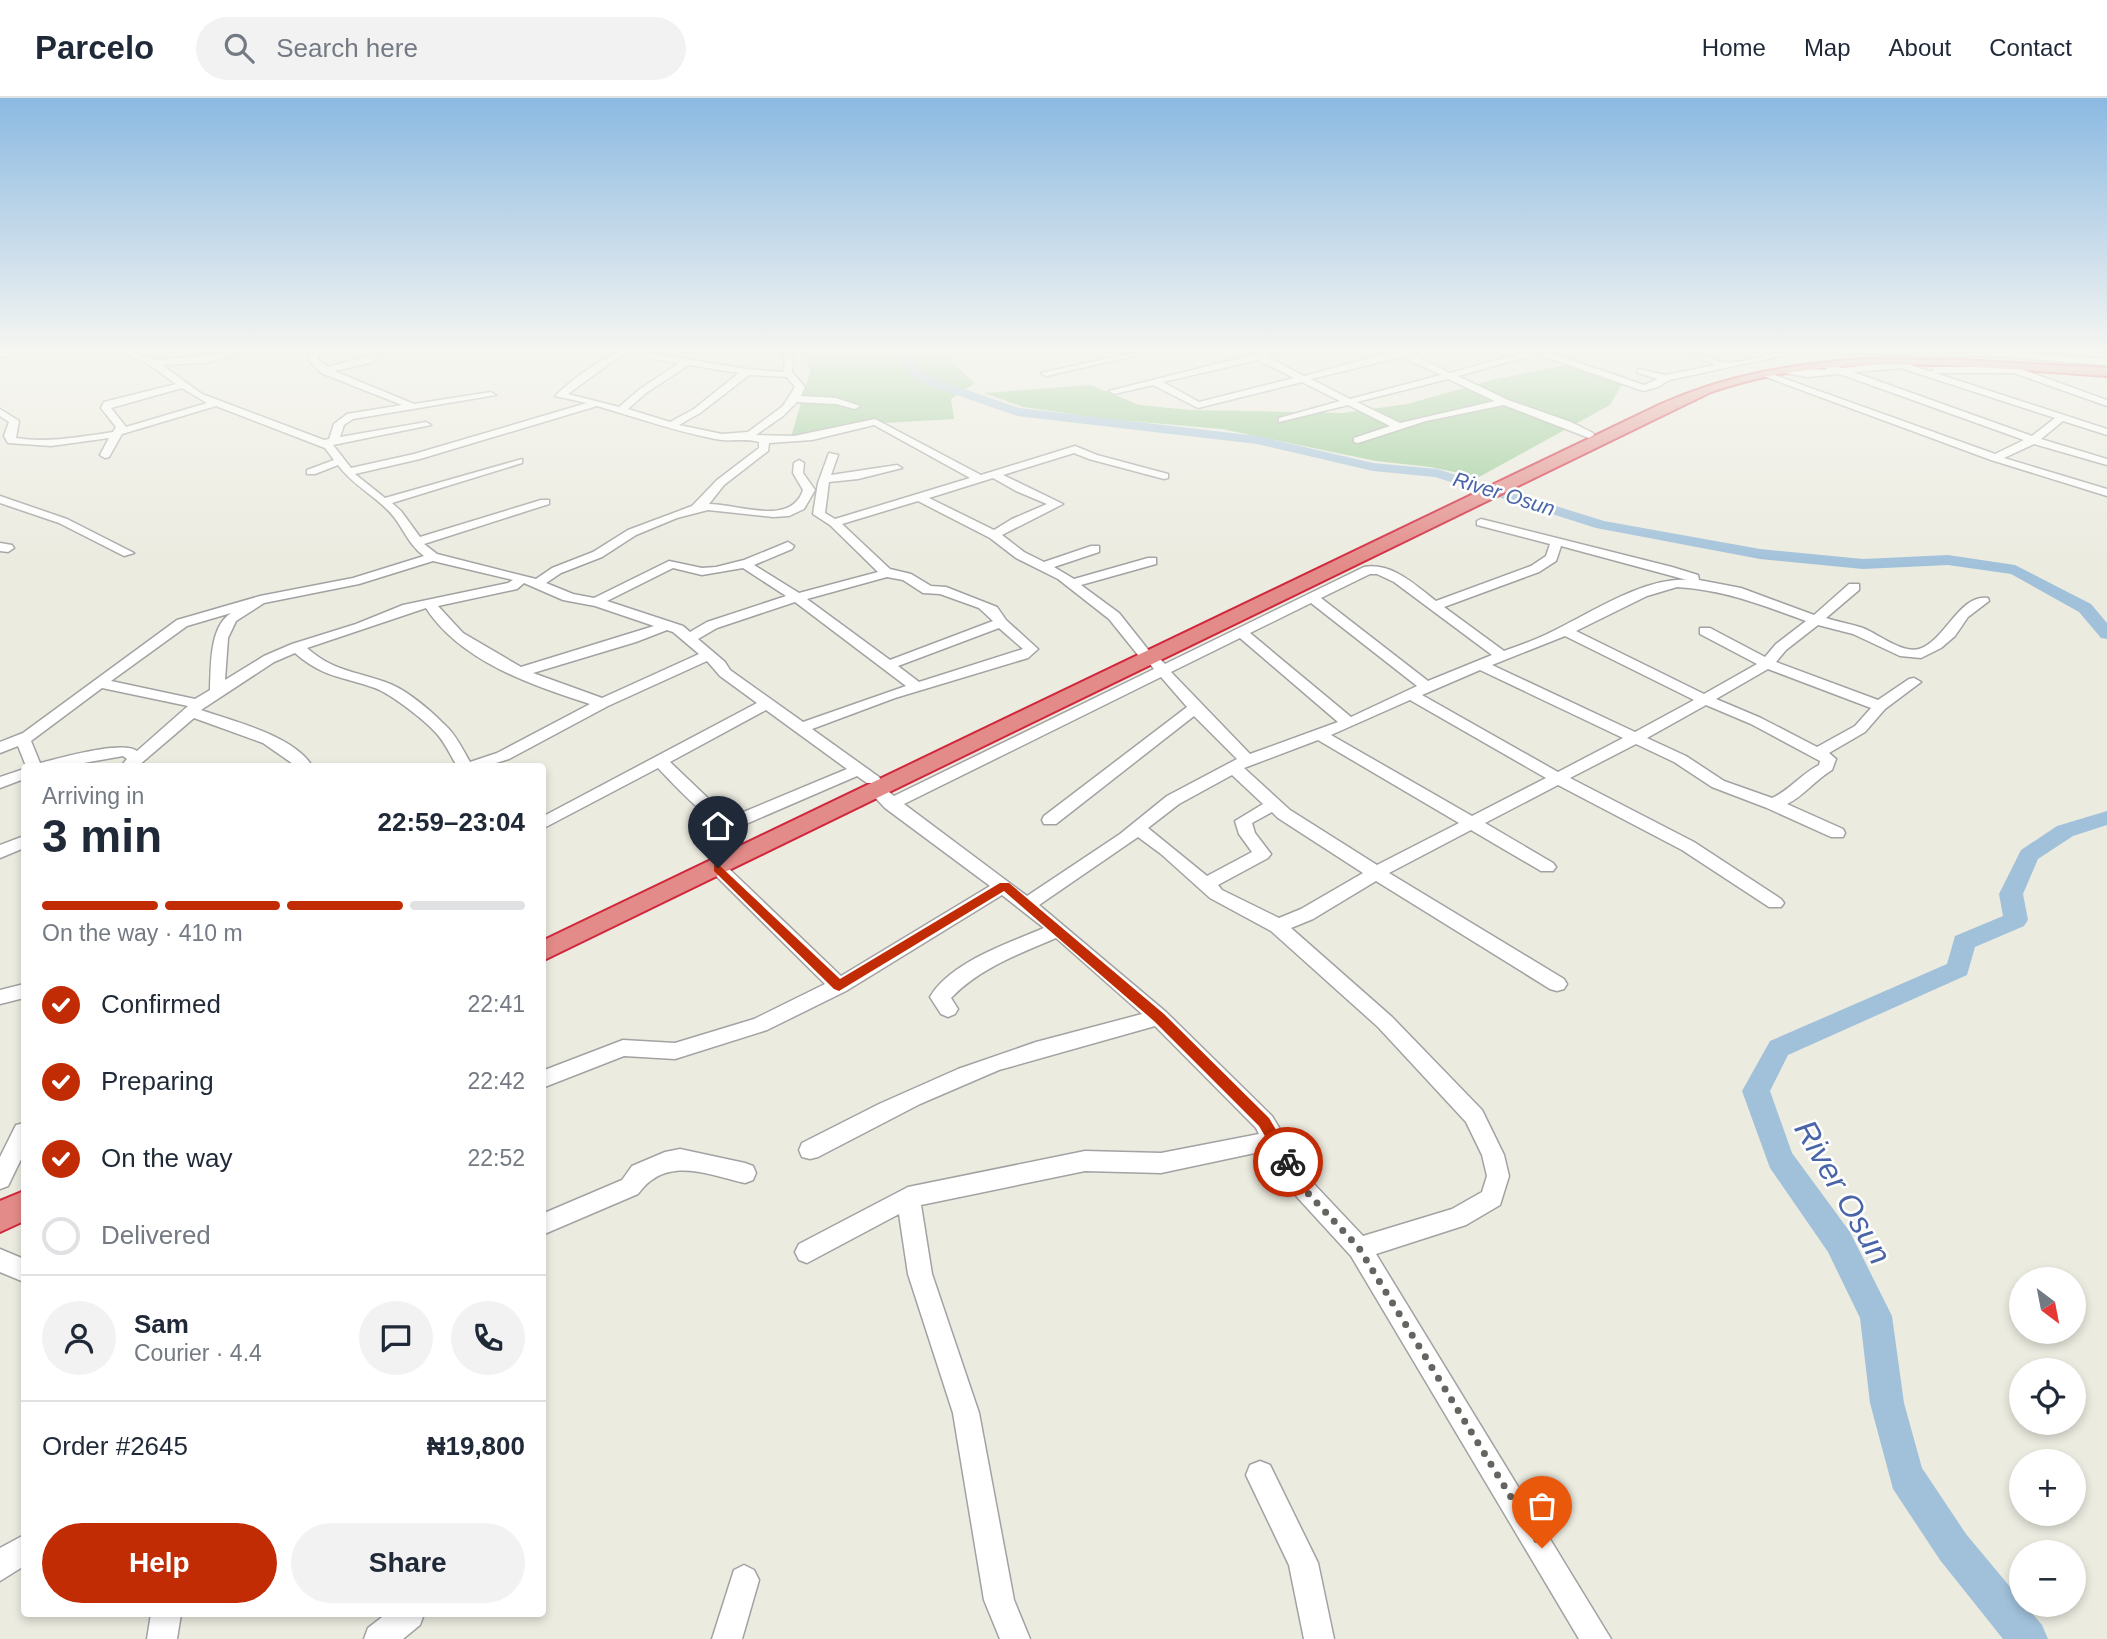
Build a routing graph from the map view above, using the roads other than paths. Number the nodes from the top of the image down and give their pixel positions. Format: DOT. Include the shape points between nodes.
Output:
graph roads {
  1 [pos="14,423"];
  2 [pos="117,423"];
  3 [pos="150,423"];
  4 [pos="274,423"];
  5 [pos="341,423"];
  6 [pos="531,423"];
  7 [pos="665,423"];
  8 [pos="676,423"];
  9 [pos="765,423"];
  10 [pos="871,423"];
  11 [pos="877,423"];
  12 [pos="1392,423"];
  13 [pos="1412,423"];
  14 [pos="1564,423"];
  15 [pos="1616,423"];
  16 [pos="1631,423"];
  17 [pos="1905,423"];
  18 [pos="1985,423"];
  19 [pos="2055,423"];
  20 [pos="2077,423"];
  21 [pos="426,425"];
  22 [pos="672,425"];
  23 [pos="1398,426"];
  24 [pos="13,427"];
  25 [pos="0,429"];
  26 [pos="2107,432"];
  27 [pos="117,433"];
  28 [pos="750,435"];
  29 [pos="1589,435"];
  30 [pos="1358,440"];
  31 [pos="2033,440"];
  32 [pos="329,442"];
  33 [pos="764,442"];
  34 [pos="105,454"];
  35 [pos="834,455"];
  36 [pos="1995,458"];
  37 [pos="340,461"];
  38 [pos="517,461"];
  39 [pos="2107,462"];
  40 [pos="799,463"];
  41 [pos="897,468"];
  42 [pos="1529,469"];
  43 [pos="311,472"];
  44 [pos="348,472"];
  45 [pos="993,473"];
  46 [pos="1164,476"];
  47 [pos="979,478"];
  48 [pos="826,479"];
  49 [pos="2107,493"];
  50 [pos="919,497"];
  51 [pos="0,499"];
  52 [pos="384,502"];
  53 [pos="545,502"];
  54 [pos="696,509"];
  55 [pos="834,523"];
  56 [pos="1481,523"];
  57 [pos="994,535"];
  58 [pos="417,542"];
  59 [pos="1556,544"];
  60 [pos="788,546"];
  61 [pos="1095,549"];
  62 [pos="128,553"];
  63 [pos="433,557"];
  64 [pos="1152,561"];
  65 [pos="743,563"];
  66 [pos="1046,566"];
  67 [pos="891,572"];
  68 [pos="526,583"];
  69 [pos="1070,584"];
  70 [pos="1710,585"];
  71 [pos="1854,587"];
  72 [pos="796,597"];
  73 [pos="1312,597"];
  74 [pos="260,600"];
  75 [pos="1983,601"];
  76 [pos="429,602"];
  77 [pos="596,602"];
  78 [pos="1434,606"];
  79 [pos="1816,620"];
  80 [pos="1001,623"];
  81 [pos="667,625"];
  82 [pos="1564,630"];
  83 [pos="1705,631"];
  84 [pos="1241,632"];
  85 [pos="690,638"];
  86 [pos="297,647"];
  87 [pos="709,655"];
  88 [pos="1502,656"];
  89 [pos="1152,660"];
  90 [pos="1767,664"];
  91 [pos="889,665"];
  92 [pos="1481,666"];
  93 [pos="521,671"];
  94 [pos="1914,682"];
  95 [pos="99,683"];
  96 [pos="917,687"];
  97 [pos="1428,688"];
  98 [pos="217,689"];
  99 [pos="1412,695"];
  100 [pos="1703,699"];
  101 [pos="603,703"];
  102 [pos="766,704"];
  103 [pos="1880,706"];
  104 [pos="194,708"];
  105 [pos="1195,708"];
  106 [pos="1349,723"];
  107 [pos="801,728"];
  108 [pos="1319,734"];
  109 [pos="30,735"];
  110 [pos="1634,738"];
  111 [pos="0,748"];
  112 [pos="1817,753"];
  113 [pos="131,759"];
  114 [pos="660,761"];
  115 [pos="33,763"];
  116 [pos="54,763"];
  117 [pos="302,763"];
  118 [pos="463,763"];
  119 [pos="481,763"];
  120 [pos="1241,764"];
  121 [pos="21,775"];
  122 [pos="1557,778"];
  123 [pos="0,783"];
  124 [pos="875,786"];
  125 [pos="1773,804"];
  126 [pos="1274,805"];
  127 [pos="1050,820"];
  128 [pos="546,822"];
  129 [pos="1474,822"];
  130 [pos="1138,829"];
  131 [pos="1837,833"];
  132 [pos="21,843"];
  133 [pos="0,852"];
  134 [pos="1547,867"];
  135 [pos="718,868"];
  136 [pos="1376,873"];
  137 [pos="1004,886"];
  138 [pos="1204,886"];
  139 [pos="1775,903"];
  140 [pos="1027,905"];
  141 [pos="1058,929"];
  142 [pos="1286,933"];
  143 [pos="546,938"];
  144 [pos="546,950"];
  145 [pos="1558,984"];
  146 [pos="839,986"];
  147 [pos="21,992"];
  148 [pos="0,997"];
  149 [pos="948,1009"];
  150 [pos="1159,1017"];
  151 [pos="546,1078"];
  152 [pos="21,1140"];
  153 [pos="1274,1140"];
  154 [pos="810,1150"];
  155 [pos="746,1173"];
  156 [pos="8,1176"];
  157 [pos="908,1197"];
  158 [pos="0,1201"];
  159 [pos="21,1206"];
  160 [pos="0,1217"];
  161 [pos="546,1223"];
  162 [pos="1359,1248"];
  163 [pos="807,1252"];
  164 [pos="0,1259"];
  165 [pos="21,1270"];
  166 [pos="1260,1475"];
  167 [pos="21,1551"];
  168 [pos="0,1566"];
  169 [pos="744,1580"];
  170 [pos="166,1617"];
  171 [pos="405,1617"];
  172 [pos="162,1639"];
  173 [pos="379,1639"];
  174 [pos="727,1639"];
  175 [pos="1015,1639"];
  176 [pos="1320,1639"];
  177 [pos="1596,1639"];
  1 -- 24 [label="street"];
  2 -- 27 [label="street" via="121,428"];
  3 -- 27 [label="street"];
  4 -- 32 [label="street"];
  5 -- 32 [label="street"];
  6 -- 44 [label="street"];
  7 -- 22 [label="street"];
  8 -- 22 [label="street"];
  9 -- 28 [label="street"];
  10 -- 33 [label="street"];
  11 -- 47 [label="street"];
  12 -- 23 [label="street"];
  13 -- 23 [label="street"];
  14 -- 29 [label="street"];
  15 -- 29 [label="highway"];
  16 -- 42 [label="highway"];
  17 -- 36 [label="street"];
  18 -- 31 [label="street"];
  19 -- 31 [label="street"];
  20 -- 26 [label="street"];
  21 -- 32 [label="street"];
  22 -- 28 [label="street" via="722,437"];
  23 -- 30 [label="street"];
  24 -- 25 [label="street"];
  24 -- 27 [label="street" via="12,441 30,444 88,441"];
  27 -- 34 [label="street"];
  28 -- 33 [label="street"];
  29 -- 42 [label="highway"];
  31 -- 36 [label="street"];
  31 -- 39 [label="street"];
  32 -- 37 [label="street"];
  33 -- 54 [label="street" via="764,449"];
  35 -- 48 [label="street"];
  36 -- 49 [label="street"];
  37 -- 43 [label="street"];
  37 -- 44 [label="street"];
  38 -- 52 [label="street"];
  40 -- 54 [label="street" via="798,473 809,490 806,501 791,512"];
  41 -- 48 [label="street"];
  42 -- 89 [label="highway"];
  44 -- 52 [label="street"];
  45 -- 46 [label="street" via="1075,449"];
  45 -- 47 [label="street"];
  45 -- 57 [label="street" via="1057,504"];
  47 -- 50 [label="street"];
  48 -- 55 [label="street" via="819,513"];
  50 -- 55 [label="street"];
  50 -- 57 [label="street"];
  51 -- 62 [label="street" via="63,521"];
  52 -- 58 [label="street"];
  53 -- 58 [label="street"];
  54 -- 68 [label="street" via="637,530 597,555"];
  55 -- 67 [label="street"];
  56 -- 59 [label="street"];
  57 -- 66 [label="street" via="1020,555"];
  58 -- 63 [label="street"];
  59 -- 70 [label="street" via="1657,566"];
  59 -- 78 [label="street" via="1552,558 1535,569"];
  60 -- 65 [label="street"];
  61 -- 66 [label="street"];
  63 -- 68 [label="street"];
  63 -- 74 [label="street" via="355,581"];
  64 -- 69 [label="street"];
  65 -- 72 [label="street"];
  65 -- 77 [label="street" via="708,573 673,565"];
  66 -- 69 [label="street"];
  67 -- 72 [label="street"];
  67 -- 80 [label="street" via="928,590 984,605"];
  68 -- 76 [label="street"];
  68 -- 77 [label="street"];
  69 -- 89 [label="street" via="1114,616"];
  70 -- 79 [label="street"];
  70 -- 82 [label="street" via="1677,583 1656,588"];
  71 -- 79 [label="street"];
  72 -- 85 [label="street" via="712,625"];
  72 -- 91 [label="street"];
  73 -- 78 [label="street" via="1368,570 1379,570"];
  73 -- 84 [label="street"];
  73 -- 97 [label="street"];
  74 -- 95 [label="street" via="182,623"];
  74 -- 98 [label="street" via="230,619 221,638"];
  75 -- 79 [label="street" via="1921,654 1905,653 1858,631"];
  76 -- 86 [label="street"];
  76 -- 93 [label="street" via="449,629 486,655"];
  77 -- 81 [label="street"];
  78 -- 88 [label="street"];
  79 -- 90 [label="street"];
  80 -- 91 [label="street"];
  80 -- 96 [label="street" via="1031,649"];
  81 -- 85 [label="street"];
  81 -- 93 [label="street"];
  82 -- 88 [label="street"];
  82 -- 100 [label="street"];
  83 -- 90 [label="street"];
  84 -- 89 [label="street"];
  84 -- 106 [label="street"];
  85 -- 87 [label="street"];
  86 -- 98 [label="street"];
  86 -- 118 [label="street" via="325,669 393,691 442,730"];
  87 -- 101 [label="street"];
  87 -- 102 [label="street"];
  88 -- 92 [label="street"];
  89 -- 105 [label="street"];
  89 -- 124 [label="highway"];
  90 -- 100 [label="street"];
  90 -- 103 [label="street"];
  91 -- 96 [label="street"];
  92 -- 97 [label="street"];
  92 -- 110 [label="street"];
  93 -- 101 [label="street"];
  94 -- 103 [label="street"];
  95 -- 104 [label="street"];
  95 -- 109 [label="street"];
  96 -- 107 [label="street"];
  97 -- 99 [label="street"];
  98 -- 104 [label="street"];
  99 -- 106 [label="street"];
  99 -- 122 [label="street"];
  100 -- 110 [label="street"];
  100 -- 112 [label="street"];
  101 -- 119 [label="street"];
  102 -- 107 [label="street"];
  102 -- 114 [label="street"];
  103 -- 112 [label="street" via="1857,734"];
  104 -- 113 [label="street" via="153,748"];
  104 -- 117 [label="street" via="295,755"];
  105 -- 120 [label="street"];
  105 -- 127 [label="street"];
  106 -- 108 [label="street"];
  107 -- 124 [label="street"];
  108 -- 120 [label="street"];
  108 -- 129 [label="street"];
  109 -- 111 [label="street"];
  109 -- 115 [label="street" via="23,740"];
  110 -- 122 [label="street"];
  110 -- 125 [label="street" via="1681,759 1718,784"];
  112 -- 125 [label="street" via="1829,763 1790,796"];
  113 -- 116 [label="street"];
  114 -- 124 [label="street" via="706,806 733,823"];
  114 -- 128 [label="street"];
  120 -- 126 [label="street"];
  120 -- 130 [label="street" via="1173,800"];
  121 -- 123 [label="street"];
  122 -- 129 [label="street"];
  122 -- 139 [label="street" via="1688,846"];
  124 -- 135 [label="highway"];
  124 -- 137 [label="street"];
  124 -- 143 [label="highway"];
  125 -- 131 [label="street"];
  126 -- 136 [label="street"];
  126 -- 138 [label="street" via="1243,821 1262,854"];
  129 -- 134 [label="street"];
  129 -- 136 [label="street"];
  130 -- 138 [label="street"];
  130 -- 140 [label="street"];
  132 -- 133 [label="street"];
  135 -- 144 [label="highway"];
  135 -- 146 [label="street"];
  136 -- 142 [label="street" via="1307,914"];
  136 -- 145 [label="street"];
  137 -- 140 [label="street"];
  137 -- 146 [label="street"];
  138 -- 142 [label="street"];
  140 -- 141 [label="street"];
  141 -- 149 [label="street" via="949,986 940,997"];
  141 -- 150 [label="street"];
  142 -- 162 [label="street" via="1385,1022 1474,1116 1499,1176 1492,1198 1458,1218"];
  146 -- 151 [label="street" via="760,1025 675,1051 623,1048"];
  147 -- 148 [label="street"];
  150 -- 153 [label="street" via="1264,1122"];
  150 -- 154 [label="street" via="981,1069"];
  152 -- 156 [label="street"];
  153 -- 157 [label="street" via="1161,1163 1086,1161"];
  153 -- 162 [label="street" via="1305,1190"];
  155 -- 161 [label="street" via="680,1159 665,1162 640,1173 630,1188"];
  156 -- 158 [label="highway"];
  157 -- 163 [label="street"];
  157 -- 175 [label="street" via="920,1274 966,1413 999,1600"];
  159 -- 160 [label="highway"];
  162 -- 177 [label="street"];
  164 -- 165 [label="street"];
  166 -- 176 [label="street" via="1303,1563"];
  167 -- 168 [label="street"];
  169 -- 174 [label="street"];
  170 -- 172 [label="street"];
  171 -- 173 [label="street"];
}
